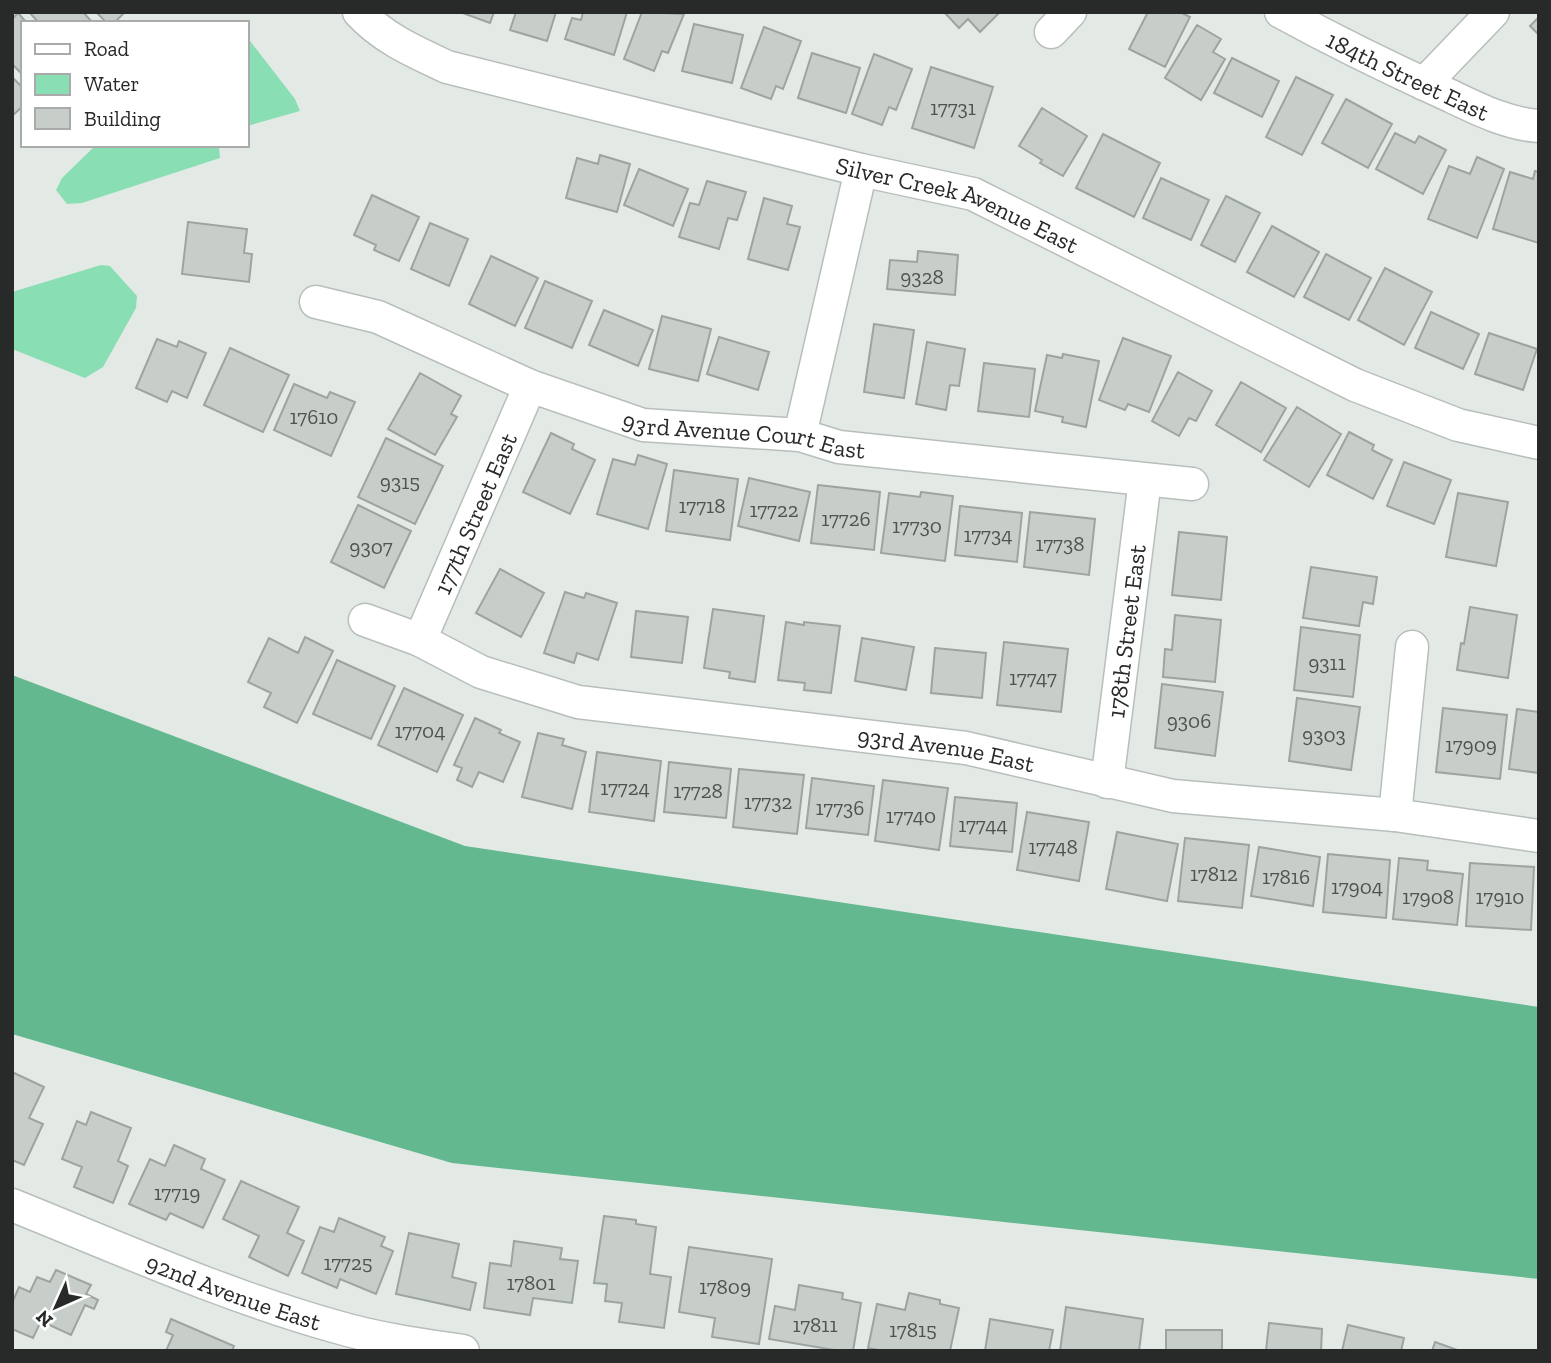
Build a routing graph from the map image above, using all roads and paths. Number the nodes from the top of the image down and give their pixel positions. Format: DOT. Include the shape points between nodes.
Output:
graph roads {
  1 [pos="359,12"];
  2 [pos="1281,12"];
  3 [pos="1493,12"];
  4 [pos="1424,84"];
  5 [pos="1539,126"];
  6 [pos="860,170"];
  7 [pos="316,302"];
  8 [pos="530,386"];
  9 [pos="800,435"];
  10 [pos="1539,443"];
  11 [pos="1145,480"];
  12 [pos="1192,484"];
  13 [pos="365,620"];
  14 [pos="420,640"];
  15 [pos="1412,647"];
  16 [pos="1107,782"];
  17 [pos="1395,815"];
  18 [pos="1539,836"];
  19 [pos="12,1205"];
  20 [pos="463,1351"];
  1 -- 6 [label="street, Silver Creek Avenue East" via="401,46 447,67"];
  2 -- 4 [label="street, 184th Street East"];
  3 -- 4 [label="street"];
  4 -- 5 [label="street, 184th Street East" via="1521,125"];
  6 -- 9 [label="street"];
  6 -- 10 [label="street, Silver Creek Avenue East" via="973,194 1355,385 1458,425"];
  7 -- 8 [label="street, 93rd Avenue Court East" via="378,317"];
  8 -- 9 [label="street, 93rd Avenue Court East" via="643,425"];
  8 -- 14 [label="street, 177th Street East"];
  9 -- 11 [label="street, 93rd Avenue Court East" via="839,447"];
  11 -- 12 [label="street, 93rd Avenue Court East"];
  11 -- 16 [label="street, 178th Street East"];
  13 -- 14 [label="street, 93rd Avenue East"];
  14 -- 16 [label="street, 93rd Avenue East" via="481,672 578,702 966,748"];
  15 -- 17 [label="street"];
  16 -- 17 [label="street, 93rd Avenue East" via="1173,796"];
  17 -- 18 [label="street, 93rd Avenue East"];
  19 -- 20 [label="street, 92nd Avenue East" via="280,1310 339,1328"];
}
